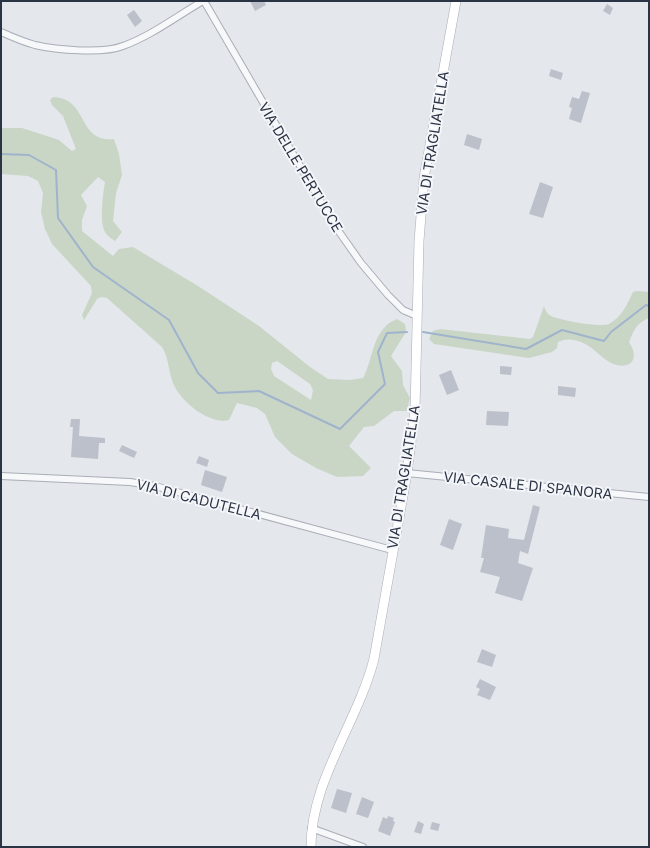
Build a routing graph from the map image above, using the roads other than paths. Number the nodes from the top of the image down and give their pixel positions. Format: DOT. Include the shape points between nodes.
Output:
graph roads {
  1 [pos="203,1"];
  2 [pos="456,1"];
  3 [pos="1,32"];
  4 [pos="417,316"];
  5 [pos="407,473"];
  6 [pos="1,476"];
  7 [pos="649,497"];
  8 [pos="392,550"];
  9 [pos="311,828"];
  10 [pos="310,847"];
  11 [pos="363,847"];
  1 -- 3 [label="street" via="129,44 106,50 45,47"];
  1 -- 4 [label="street, VIA DELLE PERTUCCE" via="335,226 388,295 403,310"];
  2 -- 4 [label="street, VIA DI TRAGLIATELLA" via="424,178 419,234"];
  4 -- 5 [label="street, VIA DI TRAGLIATELLA" via="416,398"];
  5 -- 7 [label="street, VIA CASALE DI SPANORA"];
  5 -- 8 [label="street, VIA DI TRAGLIATELLA"];
  6 -- 8 [label="street, VIA DI CADUTELLA" via="155,486"];
  8 -- 9 [label="street, VIA DI TRAGLIATELLA" via="371,672 353,718 324,779"];
  9 -- 10 [label="street, VIA DI TRAGLIATELLA"];
  9 -- 11 [label="street"];
}
